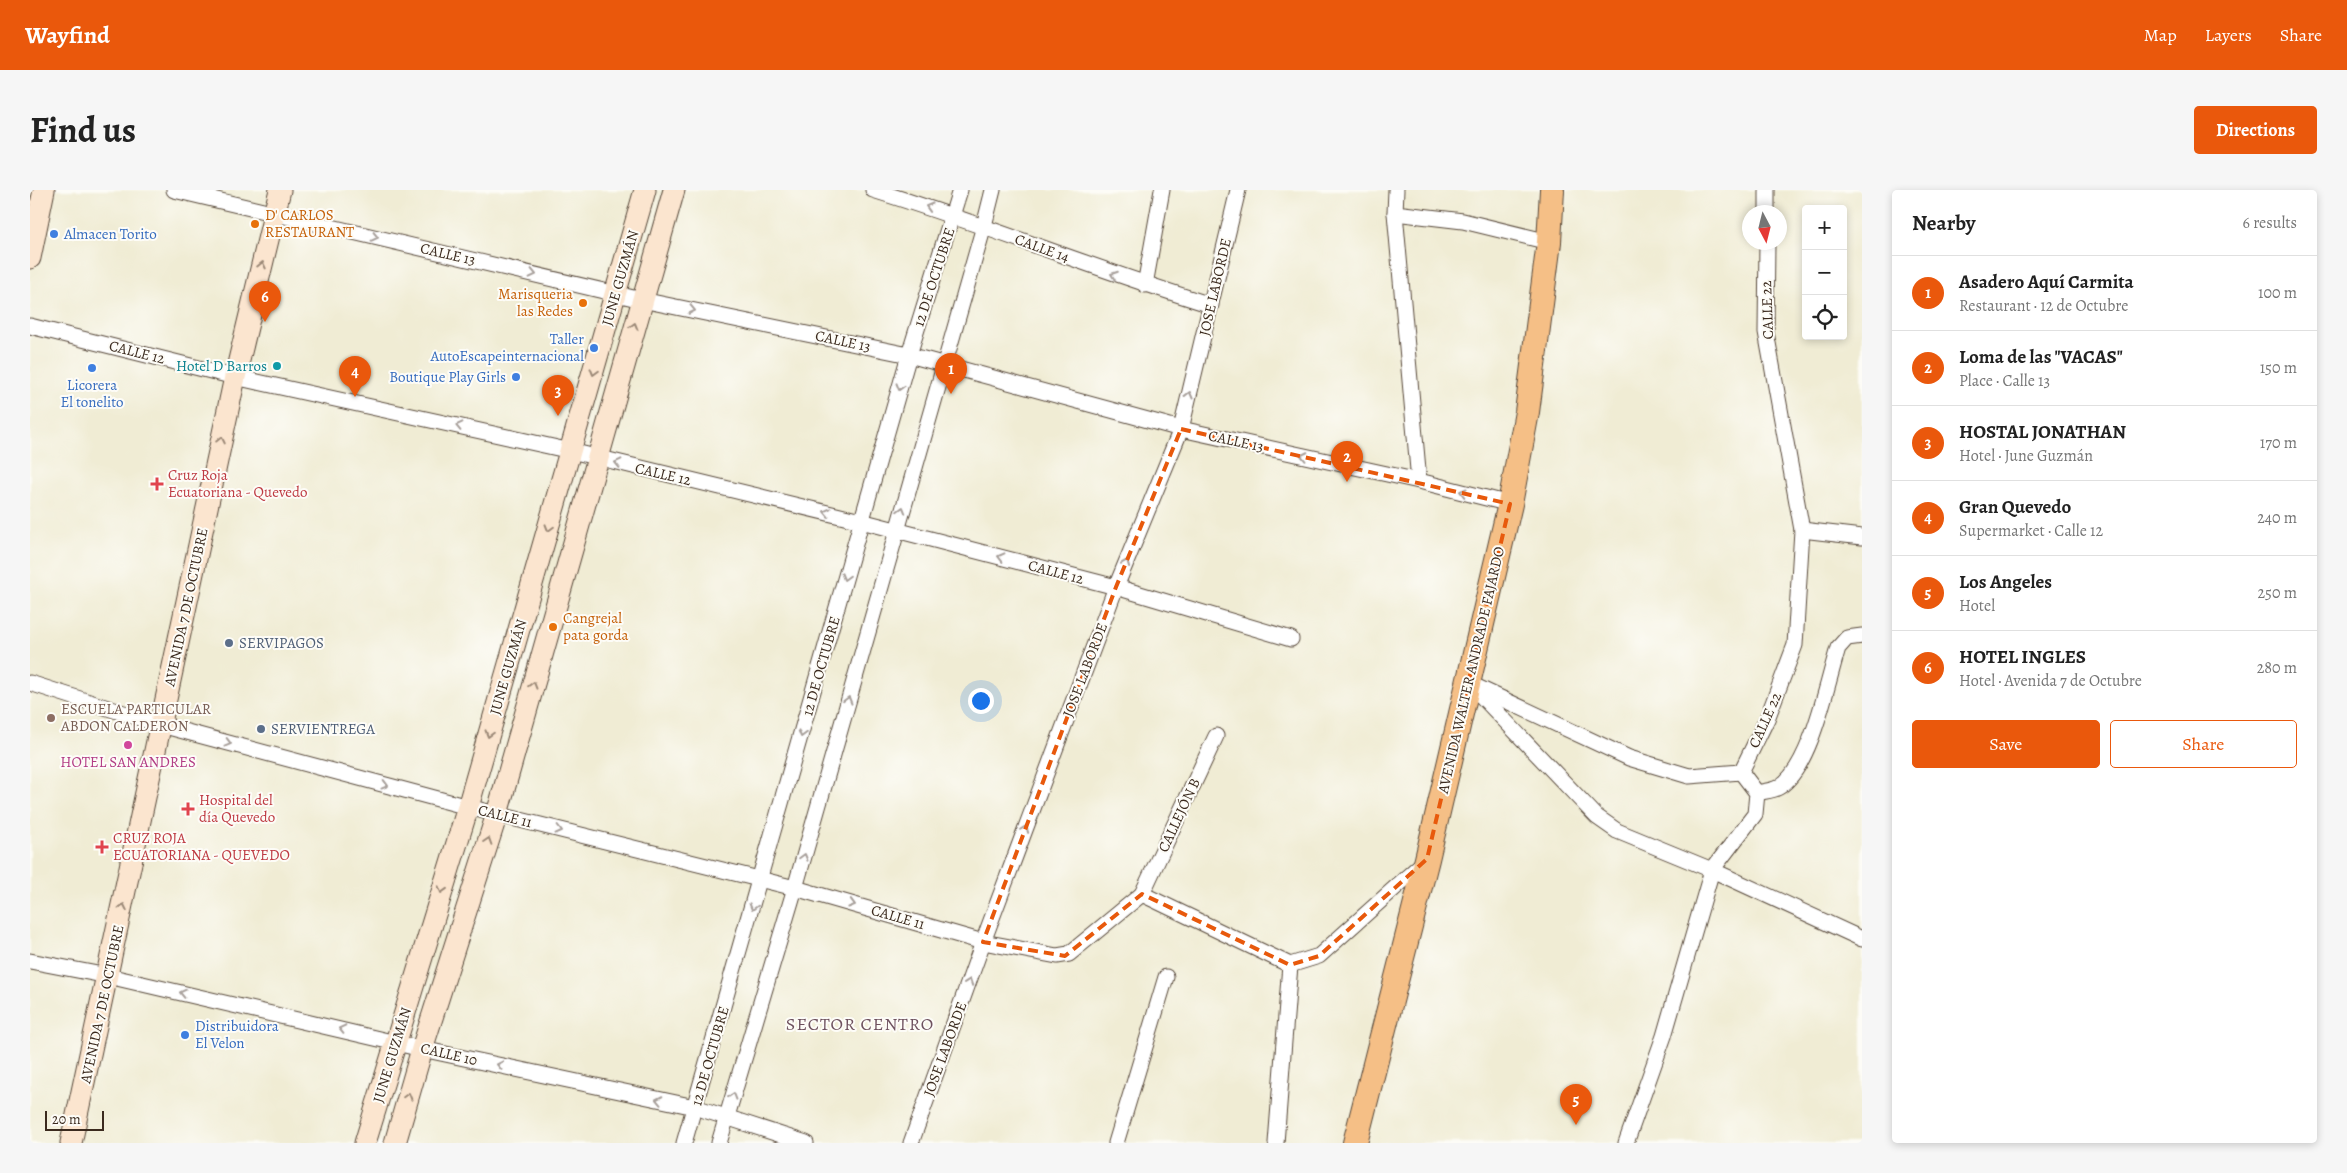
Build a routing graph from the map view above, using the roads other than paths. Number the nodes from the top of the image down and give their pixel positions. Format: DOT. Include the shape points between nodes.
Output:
graph roads {
  1 [pos="44,190"];
  2 [pos="174,190"];
  3 [pos="280,190"];
  4 [pos="646,190"];
  5 [pos="674,190"];
  6 [pos="873,190"];
  7 [pos="960,190"];
  8 [pos="993,190"];
  9 [pos="1162,190"];
  10 [pos="1238,190"];
  11 [pos="1396,190"];
  12 [pos="1552,190"];
  13 [pos="1767,190"];
  14 [pos="1767,205"];
  15 [pos="274,213"];
  16 [pos="1395,213"];
  17 [pos="954,215"];
  18 [pos="984,226"];
  19 [pos="1549,242"];
  20 [pos="1767,250"];
  21 [pos="30,258"];
  22 [pos="1145,285"];
  23 [pos="616,293"];
  24 [pos="642,300"];
  25 [pos="1211,305"];
  26 [pos="30,326"];
  27 [pos="909,355"];
  28 [pos="944,364"];
  29 [pos="235,376"];
  30 [pos="1181,429"];
  31 [pos="571,451"];
  32 [pos="597,458"];
  33 [pos="1419,481"];
  34 [pos="1510,504"];
  35 [pos="861,520"];
  36 [pos="897,530"];
  37 [pos="1802,530"];
  38 [pos="1862,537"];
  39 [pos="1116,587"];
  40 [pos="1862,636"];
  41 [pos="1291,639"];
  42 [pos="1469,683"];
  43 [pos="30,684"];
  44 [pos="161,725"];
  45 [pos="1216,736"];
  46 [pos="1741,772"];
  47 [pos="1757,793"];
  48 [pos="468,807"];
  49 [pos="497,814"];
  50 [pos="1427,859"];
  51 [pos="1712,870"];
  52 [pos="760,881"];
  53 [pos="795,888"];
  54 [pos="1142,894"];
  55 [pos="1862,939"];
  56 [pos="983,942"];
  57 [pos="30,961"];
  58 [pos="1290,965"];
  59 [pos="108,976"];
  60 [pos="1166,977"];
  61 [pos="396,1041"];
  62 [pos="422,1049"];
  63 [pos="695,1107"];
  64 [pos="727,1117"];
  65 [pos="71,1143"];
  66 [pos="365,1143"];
  67 [pos="395,1143"];
  68 [pos="684,1143"];
  69 [pos="719,1143"];
  70 [pos="806,1143"];
  71 [pos="911,1143"];
  72 [pos="1116,1143"];
  73 [pos="1276,1143"];
  74 [pos="1355,1143"];
  75 [pos="1626,1143"];
  1 -- 21 [label="street"];
  2 -- 15 [label="street, CALLE 13"];
  3 -- 15 [label="street, AVENIDA 7 DE OCTUBRE"];
  4 -- 23 [label="street, JUNE GUZMÁN"];
  5 -- 24 [label="street, JUNE GUZMÁN"];
  17 -- 6 [label="street, CALLE 14, one-way"];
  7 -- 17 [label="street, 12 DE OCTUBRE"];
  8 -- 18 [label="street"];
  9 -- 22 [label="street"];
  10 -- 25 [label="street, JOSE LABORDE"];
  11 -- 16 [label="street"];
  12 -- 19 [label="main road, AVENIDA WALTER ANDRADE FAJARDO"];
  13 -- 14 [label="street"];
  15 -- 23 [label="street, CALLE 13, one-way"];
  29 -- 15 [label="street, AVENIDA 7 DE OCTUBRE, one-way"];
  16 -- 19 [label="street" via="1462,221"];
  16 -- 33 [label="street"];
  17 -- 18 [label="street, CALLE 14"];
  17 -- 27 [label="street, 12 DE OCTUBRE"];
  22 -- 18 [label="street, CALLE 14, one-way"];
  18 -- 28 [label="street"];
  19 -- 34 [label="main road, AVENIDA WALTER ANDRADE FAJARDO" via="1528,412"];
  20 -- 37 [label="street, CALLE 22" via="1766,332"];
  22 -- 25 [label="street, CALLE 14"];
  23 -- 24 [label="street, CALLE 13"];
  23 -- 31 [label="street, JUNE GUZMÁN, one-way"];
  24 -- 27 [label="street, CALLE 13, one-way"];
  32 -- 24 [label="street, JUNE GUZMÁN, one-way"];
  30 -- 25 [label="street, JOSE LABORDE, one-way"];
  26 -- 29 [label="street, CALLE 12"];
  27 -- 28 [label="street, CALLE 13"];
  27 -- 35 [label="street, 12 DE OCTUBRE, one-way"];
  28 -- 30 [label="street, CALLE 13"];
  36 -- 28 [label="street, one-way"];
  31 -- 29 [label="street, CALLE 12, one-way"];
  44 -- 29 [label="street, AVENIDA 7 DE OCTUBRE, one-way"];
  33 -- 30 [label="street, CALLE 13, one-way"];
  39 -- 30 [label="street, JOSE LABORDE, one-way"];
  31 -- 32 [label="street, CALLE 12"];
  31 -- 48 [label="street, JUNE GUZMÁN, one-way"];
  35 -- 32 [label="street, CALLE 12, one-way"];
  49 -- 32 [label="street, JUNE GUZMÁN, one-way"];
  34 -- 33 [label="street, CALLE 13, one-way"];
  34 -- 42 [label="main road, AVENIDA WALTER ANDRADE FAJARDO"];
  35 -- 36 [label="street, CALLE 12"];
  35 -- 52 [label="street, 12 DE OCTUBRE, one-way"];
  39 -- 36 [label="street, CALLE 12, one-way"];
  53 -- 36 [label="street, one-way"];
  37 -- 38 [label="street"];
  37 -- 46 [label="street, CALLE 22" via="1795,645 1767,719"];
  39 -- 41 [label="street, CALLE 12"];
  56 -- 39 [label="street, JOSE LABORDE, one-way"];
  40 -- 47 [label="street" via="1847,638 1838,648 1812,739 1794,772 1779,787"];
  42 -- 46 [label="street" via="1629,758 1689,776"];
  42 -- 50 [label="main road, AVENIDA WALTER ANDRADE FAJARDO"];
  42 -- 51 [label="street" via="1597,817 1617,831"];
  43 -- 44 [label="street, CALLE 11"];
  44 -- 48 [label="street, CALLE 11, one-way"];
  59 -- 44 [label="street, AVENIDA 7 DE OCTUBRE, one-way"];
  45 -- 54 [label="street, CALLEJÓN B"];
  46 -- 47 [label="street"];
  47 -- 51 [label="street" via="1756,814"];
  48 -- 49 [label="street, CALLE 11"];
  48 -- 61 [label="street, JUNE GUZMÁN, one-way"];
  49 -- 52 [label="street, CALLE 11, one-way"];
  62 -- 49 [label="street, JUNE GUZMÁN, one-way"];
  50 -- 58 [label="street" via="1319,956"];
  50 -- 74 [label="main road, AVENIDA WALTER ANDRADE FAJARDO"];
  51 -- 55 [label="street"];
  51 -- 75 [label="street" via="1664,1036"];
  52 -- 53 [label="street, CALLE 11"];
  52 -- 63 [label="street, 12 DE OCTUBRE, one-way"];
  53 -- 56 [label="street, CALLE 11, one-way"];
  64 -- 53 [label="street, one-way"];
  54 -- 56 [label="street, CALLE 11" via="1065,956"];
  54 -- 58 [label="street"];
  71 -- 56 [label="street, JOSE LABORDE, one-way"];
  57 -- 59 [label="street, CALLE 10"];
  58 -- 73 [label="street"];
  61 -- 59 [label="street, CALLE 10, one-way"];
  59 -- 65 [label="street, AVENIDA 7 DE OCTUBRE"];
  60 -- 72 [label="street"];
  61 -- 62 [label="street, CALLE 10"];
  61 -- 66 [label="street, JUNE GUZMÁN"];
  63 -- 62 [label="street, CALLE 10, one-way"];
  67 -- 62 [label="street, JUNE GUZMÁN, one-way"];
  63 -- 64 [label="street, CALLE 10"];
  63 -- 68 [label="street, 12 DE OCTUBRE"];
  64 -- 69 [label="street"];
  64 -- 70 [label="street, CALLE 10"];
}
